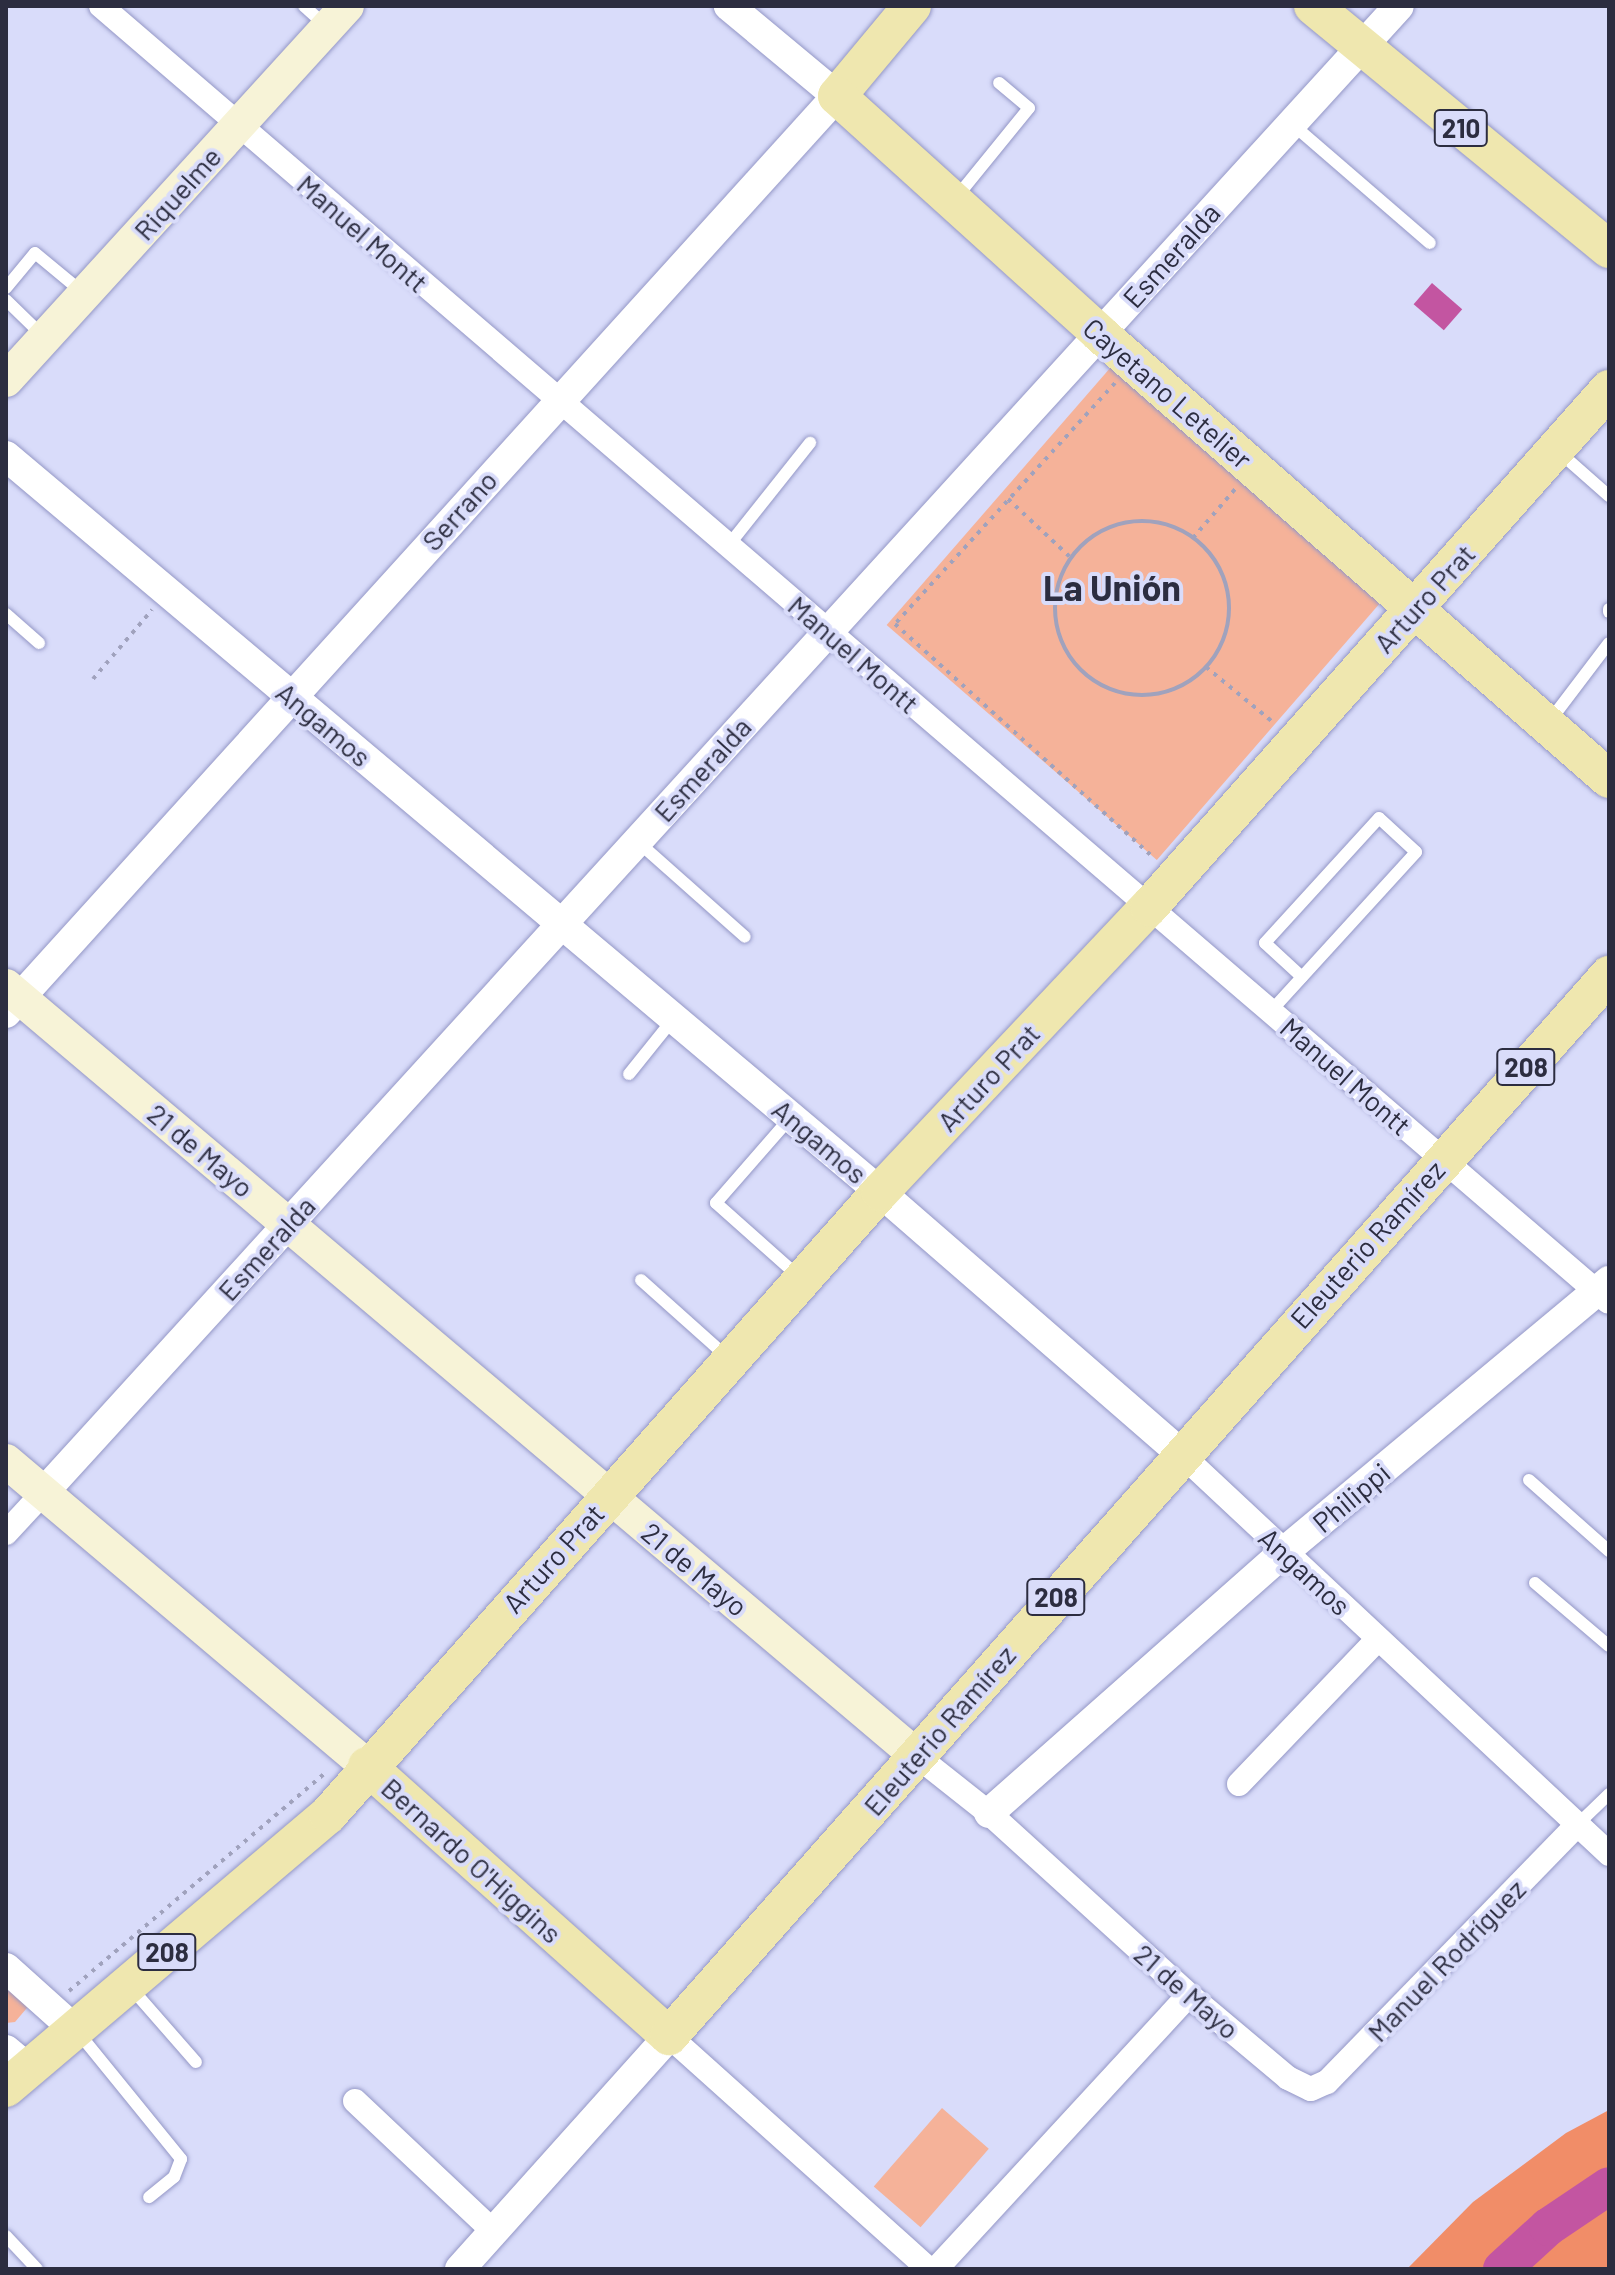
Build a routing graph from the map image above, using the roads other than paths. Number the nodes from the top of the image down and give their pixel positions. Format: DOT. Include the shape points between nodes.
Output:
graph roads {
  1 [pos="101,6"];
  2 [pos="729,6"];
  3 [pos="912,6"];
  4 [pos="1313,6"];
  5 [pos="1399,6"];
  6 [pos="326,13"];
  7 [pos="1362,46"];
  8 [pos="999,83"];
  9 [pos="837,96"];
  10 [pos="1292,124"];
  11 [pos="238,125"];
  12 [pos="953,201"];
  13 [pos="1430,243"];
  14 [pos="1609,249"];
  15 [pos="6,288"];
  16 [pos="85,294"];
  17 [pos="6,300"];
  18 [pos="1100,334"];
  19 [pos="44,338"];
  20 [pos="6,380"];
  21 [pos="1609,389"];
  22 [pos="558,401"];
  23 [pos="810,443"];
  24 [pos="1556,449"];
  25 [pos="6,456"];
  26 [pos="1609,496"];
  27 [pos="728,546"];
  28 [pos="1415,608"];
  29 [pos="6,614"];
  30 [pos="828,631"];
  31 [pos="39,643"];
  32 [pos="1609,643"];
  33 [pos="291,696"];
  34 [pos="1547,725"];
  35 [pos="1609,779"];
  36 [pos="637,841"];
  37 [pos="1149,907"];
  38 [pos="561,924"];
  39 [pos="745,937"];
  40 [pos="1302,977"];
  41 [pos="1608,979"];
  42 [pos="11,999"];
  43 [pos="1271,1011"];
  44 [pos="674,1018"];
  45 [pos="629,1074"];
  46 [pos="791,1117"];
  47 [pos="1442,1159"];
  48 [pos="880,1192"];
  49 [pos="288,1224"];
  50 [pos="801,1279"];
  51 [pos="641,1280"];
  52 [pos="1605,1291"];
  53 [pos="730,1359"];
  54 [pos="1181,1454"];
  55 [pos="6,1461"];
  56 [pos="1529,1480"];
  57 [pos="43,1493"];
  58 [pos="609,1495"];
  59 [pos="6,1533"];
  60 [pos="1285,1551"];
  61 [pos="1609,1551"];
  62 [pos="1535,1583"];
  63 [pos="1378,1639"];
  64 [pos="1609,1646"];
  65 [pos="917,1756"];
  66 [pos="361,1762"];
  67 [pos="1239,1784"];
  68 [pos="1609,1794"];
  69 [pos="989,1813"];
  70 [pos="1577,1825"];
  71 [pos="1609,1854"];
  72 [pos="6,1968"];
  73 [pos="129,1984"];
  74 [pos="1189,1995"];
  75 [pos="61,2018"];
  76 [pos="669,2036"];
  77 [pos="196,2062"];
  78 [pos="12,2065"];
  79 [pos="1311,2089"];
  80 [pos="355,2101"];
  81 [pos="149,2197"];
  82 [pos="493,2231"];
  83 [pos="6,2236"];
  84 [pos="37,2269"];
  85 [pos="460,2269"];
  86 [pos="929,2269"];
  87 [pos="936,2269"];
  1 -- 11 [label="street, Manuel Montt"];
  2 -- 9 [label="street, Cayetano Letelier"];
  3 -- 9 [label="main road, Serrano"];
  4 -- 7 [label="main road, 210"];
  5 -- 7 [label="street, Esmeralda"];
  6 -- 11 [label="main road, Riquelme"];
  7 -- 10 [label="street, Esmeralda"];
  7 -- 14 [label="main road, 210"];
  8 -- 12 [label="lane" via="1029,108"];
  9 -- 12 [label="main road, Cayetano Letelier"];
  9 -- 22 [label="street, Serrano"];
  10 -- 13 [label="lane"];
  10 -- 18 [label="street, Esmeralda"];
  11 -- 16 [label="main road, Riquelme"];
  11 -- 22 [label="street, Manuel Montt"];
  12 -- 18 [label="main road, Cayetano Letelier"];
  15 -- 16 [label="lane" via="35,253"];
  16 -- 19 [label="main road, Riquelme"];
  17 -- 19 [label="lane"];
  18 -- 28 [label="main road, Cayetano Letelier"];
  18 -- 30 [label="street, Esmeralda"];
  19 -- 20 [label="main road, Riquelme"];
  21 -- 24 [label="main road, Arturo Prat"];
  22 -- 27 [label="street, Manuel Montt"];
  22 -- 33 [label="street, Serrano"];
  23 -- 27 [label="lane"];
  24 -- 26 [label="lane"];
  24 -- 28 [label="main road, Arturo Prat"];
  25 -- 33 [label="street, Angamos"];
  27 -- 30 [label="street, Manuel Montt"];
  28 -- 34 [label="main road, Cayetano Letelier"];
  28 -- 37 [label="main road, Arturo Prat"];
  29 -- 31 [label="lane"];
  30 -- 36 [label="street, Esmeralda"];
  30 -- 37 [label="street, Manuel Montt"];
  32 -- 34 [label="lane"];
  33 -- 38 [label="street, Angamos"];
  33 -- 42 [label="street, Serrano"];
  34 -- 35 [label="main road, Cayetano Letelier"];
  36 -- 38 [label="street, Esmeralda"];
  36 -- 39 [label="lane"];
  37 -- 43 [label="street, Manuel Montt"];
  37 -- 48 [label="main road, Arturo Prat"];
  38 -- 44 [label="street, Angamos"];
  38 -- 49 [label="street, Esmeralda"];
  40 -- 40 [label="lane" via="1416,852 1379,818 1265,943"];
  40 -- 43 [label="lane"];
  41 -- 47 [label="main road, Eleuterio Ramírez / 208"];
  42 -- 49 [label="main road, 21 de Mayo"];
  43 -- 47 [label="street, Manuel Montt"];
  44 -- 45 [label="lane"];
  44 -- 46 [label="street, Angamos"];
  46 -- 48 [label="street, Angamos"];
  46 -- 50 [label="lane" via="716,1203"];
  47 -- 52 [label="street, Manuel Montt"];
  47 -- 54 [label="main road, Eleuterio Ramírez / 208"];
  48 -- 50 [label="main road, Arturo Prat"];
  48 -- 54 [label="street, Angamos"];
  49 -- 57 [label="street, Esmeralda"];
  49 -- 58 [label="main road, 21 de Mayo"];
  50 -- 53 [label="main road, Arturo Prat"];
  51 -- 53 [label="lane"];
  52 -- 60 [label="street, Philippi"];
  53 -- 58 [label="main road, Arturo Prat"];
  54 -- 60 [label="street, Angamos"];
  54 -- 65 [label="main road, Eleuterio Ramírez / 208"];
  55 -- 57 [label="main road, Bernardo O'Higgins"];
  56 -- 61 [label="lane"];
  57 -- 59 [label="street, Esmeralda"];
  57 -- 66 [label="main road, Bernardo O'Higgins"];
  58 -- 65 [label="main road, 21 de Mayo"];
  58 -- 66 [label="main road, Arturo Prat"];
  60 -- 63 [label="street, Angamos"];
  60 -- 69 [label="street, Philippi"];
  62 -- 64 [label="lane"];
  63 -- 67 [label="street"];
  63 -- 70 [label="street, Angamos"];
  65 -- 69 [label="street, 21 de Mayo"];
  65 -- 76 [label="main road, Eleuterio Ramírez / 208"];
  66 -- 73 [label="main road, Arturo Prat / 208" via="328,1815"];
  66 -- 75 [label="main road, Arturo Prat / 208"];
  66 -- 76 [label="main road, Bernardo O'Higgins"];
  68 -- 70 [label="lane"];
  69 -- 74 [label="street, 21 de Mayo"];
  70 -- 71 [label="street, Angamos"];
  70 -- 79 [label="street, Manuel Rodríguez" via="1327,2082"];
  72 -- 75 [label="street"];
  73 -- 75 [label="main road, Arturo Prat / 208"];
  73 -- 77 [label="lane"];
  74 -- 79 [label="street, 21 de Mayo" via="1288,2078"];
  74 -- 87 [label="street"];
  75 -- 78 [label="main road, Arturo Prat / 208"];
  75 -- 81 [label="lane" via="181,2159 174,2177"];
  76 -- 82 [label="street, Eleuterio Ramírez"];
  76 -- 86 [label="street, Bernardo O'Higgins"];
  80 -- 82 [label="street"];
  82 -- 85 [label="street, Eleuterio Ramírez"];
  83 -- 84 [label="lane"];
}
